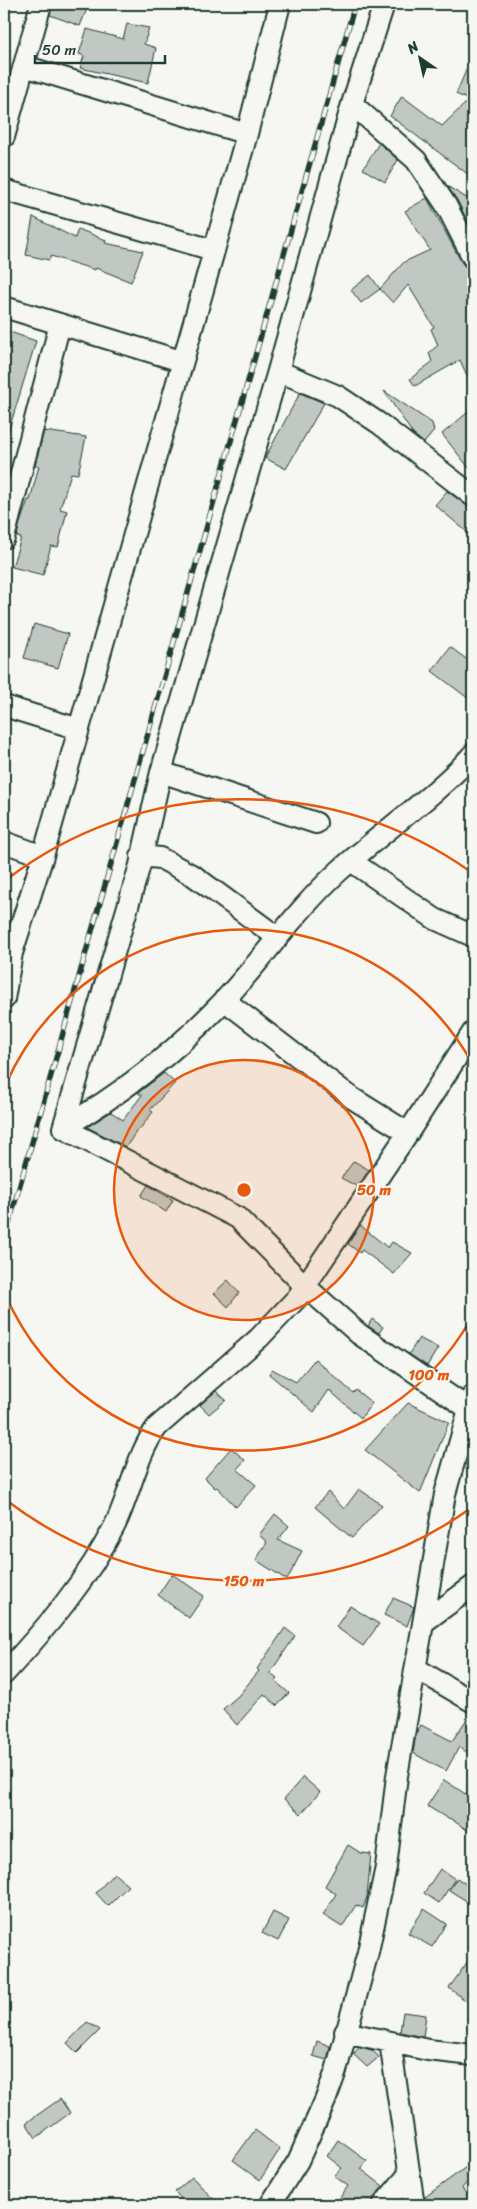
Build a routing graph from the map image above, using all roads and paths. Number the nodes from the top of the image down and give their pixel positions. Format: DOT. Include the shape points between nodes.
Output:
graph roads {
  1 [pos="41,4"];
  2 [pos="279,4"];
  3 [pos="384,4"];
  4 [pos="24,66"];
  5 [pos="352,104"];
  6 [pos="247,134"];
  7 [pos="4,137"];
  8 [pos="4,190"];
  9 [pos="214,250"];
  10 [pos="473,258"];
  11 [pos="4,307"];
  12 [pos="60,324"];
  13 [pos="182,362"];
  14 [pos="278,371"];
  15 [pos="473,496"];
  16 [pos="4,538"];
  17 [pos="4,706"];
  18 [pos="78,729"];
  19 [pos="473,754"];
  20 [pos="161,772"];
  21 [pos="316,823"];
  22 [pos="4,842"];
  23 [pos="43,856"];
  24 [pos="142,856"];
  25 [pos="351,862"];
  26 [pos="277,936"];
  27 [pos="473,936"];
  28 [pos="8,951"];
  29 [pos="4,999"];
  30 [pos="224,1000"];
  31 [pos="473,1032"];
  32 [pos="63,1128"];
  33 [pos="408,1133"];
  34 [pos="305,1286"];
  35 [pos="471,1402"];
  36 [pos="473,1587"];
  37 [pos="424,1622"];
  38 [pos="417,1669"];
  39 [pos="4,1674"];
  40 [pos="473,1702"];
  41 [pos="345,2032"];
  42 [pos="390,2042"];
  43 [pos="473,2055"];
  44 [pos="409,2174"];
  45 [pos="270,2205"];
  46 [pos="383,2205"];
  47 [pos="414,2205"];
  1 -- 4 [label="street"];
  2 -- 6 [label="street"];
  3 -- 5 [label="street"];
  4 -- 6 [label="street"];
  4 -- 7 [label="street"];
  5 -- 10 [label="street" via="416,160 446,205"];
  5 -- 14 [label="street"];
  6 -- 9 [label="street"];
  8 -- 9 [label="street"];
  9 -- 13 [label="street"];
  11 -- 12 [label="street"];
  12 -- 13 [label="street"];
  12 -- 16 [label="street"];
  13 -- 18 [label="street"];
  14 -- 15 [label="street" via="338,396"];
  14 -- 20 [label="street"];
  17 -- 18 [label="street"];
  18 -- 23 [label="street"];
  19 -- 25 [label="street"];
  20 -- 21 [label="street"];
  20 -- 24 [label="street"];
  22 -- 23 [label="street"];
  23 -- 28 [label="street"];
  24 -- 26 [label="street" via="160,858 194,876"];
  24 -- 32 [label="street"];
  25 -- 26 [label="street"];
  25 -- 27 [label="street" via="435,919"];
  26 -- 30 [label="street"];
  28 -- 29 [label="street"];
  30 -- 32 [label="street" via="185,1039 134,1082"];
  30 -- 33 [label="street" via="352,1098"];
  31 -- 33 [label="street"];
  32 -- 34 [label="street" via="238,1218"];
  33 -- 34 [label="street"];
  34 -- 35 [label="street" via="359,1334"];
  34 -- 39 [label="street" via="259,1338 157,1427 106,1542 61,1610"];
  35 -- 37 [label="street" via="445,1494"];
  36 -- 37 [label="street"];
  37 -- 38 [label="street"];
  38 -- 40 [label="street"];
  38 -- 41 [label="street" via="397,1776 386,1867 368,1952"];
  41 -- 42 [label="street"];
  41 -- 45 [label="street" via="325,2101 298,2161"];
  42 -- 43 [label="street"];
  42 -- 44 [label="street"];
  44 -- 46 [label="street"];
  44 -- 47 [label="street"];
}
